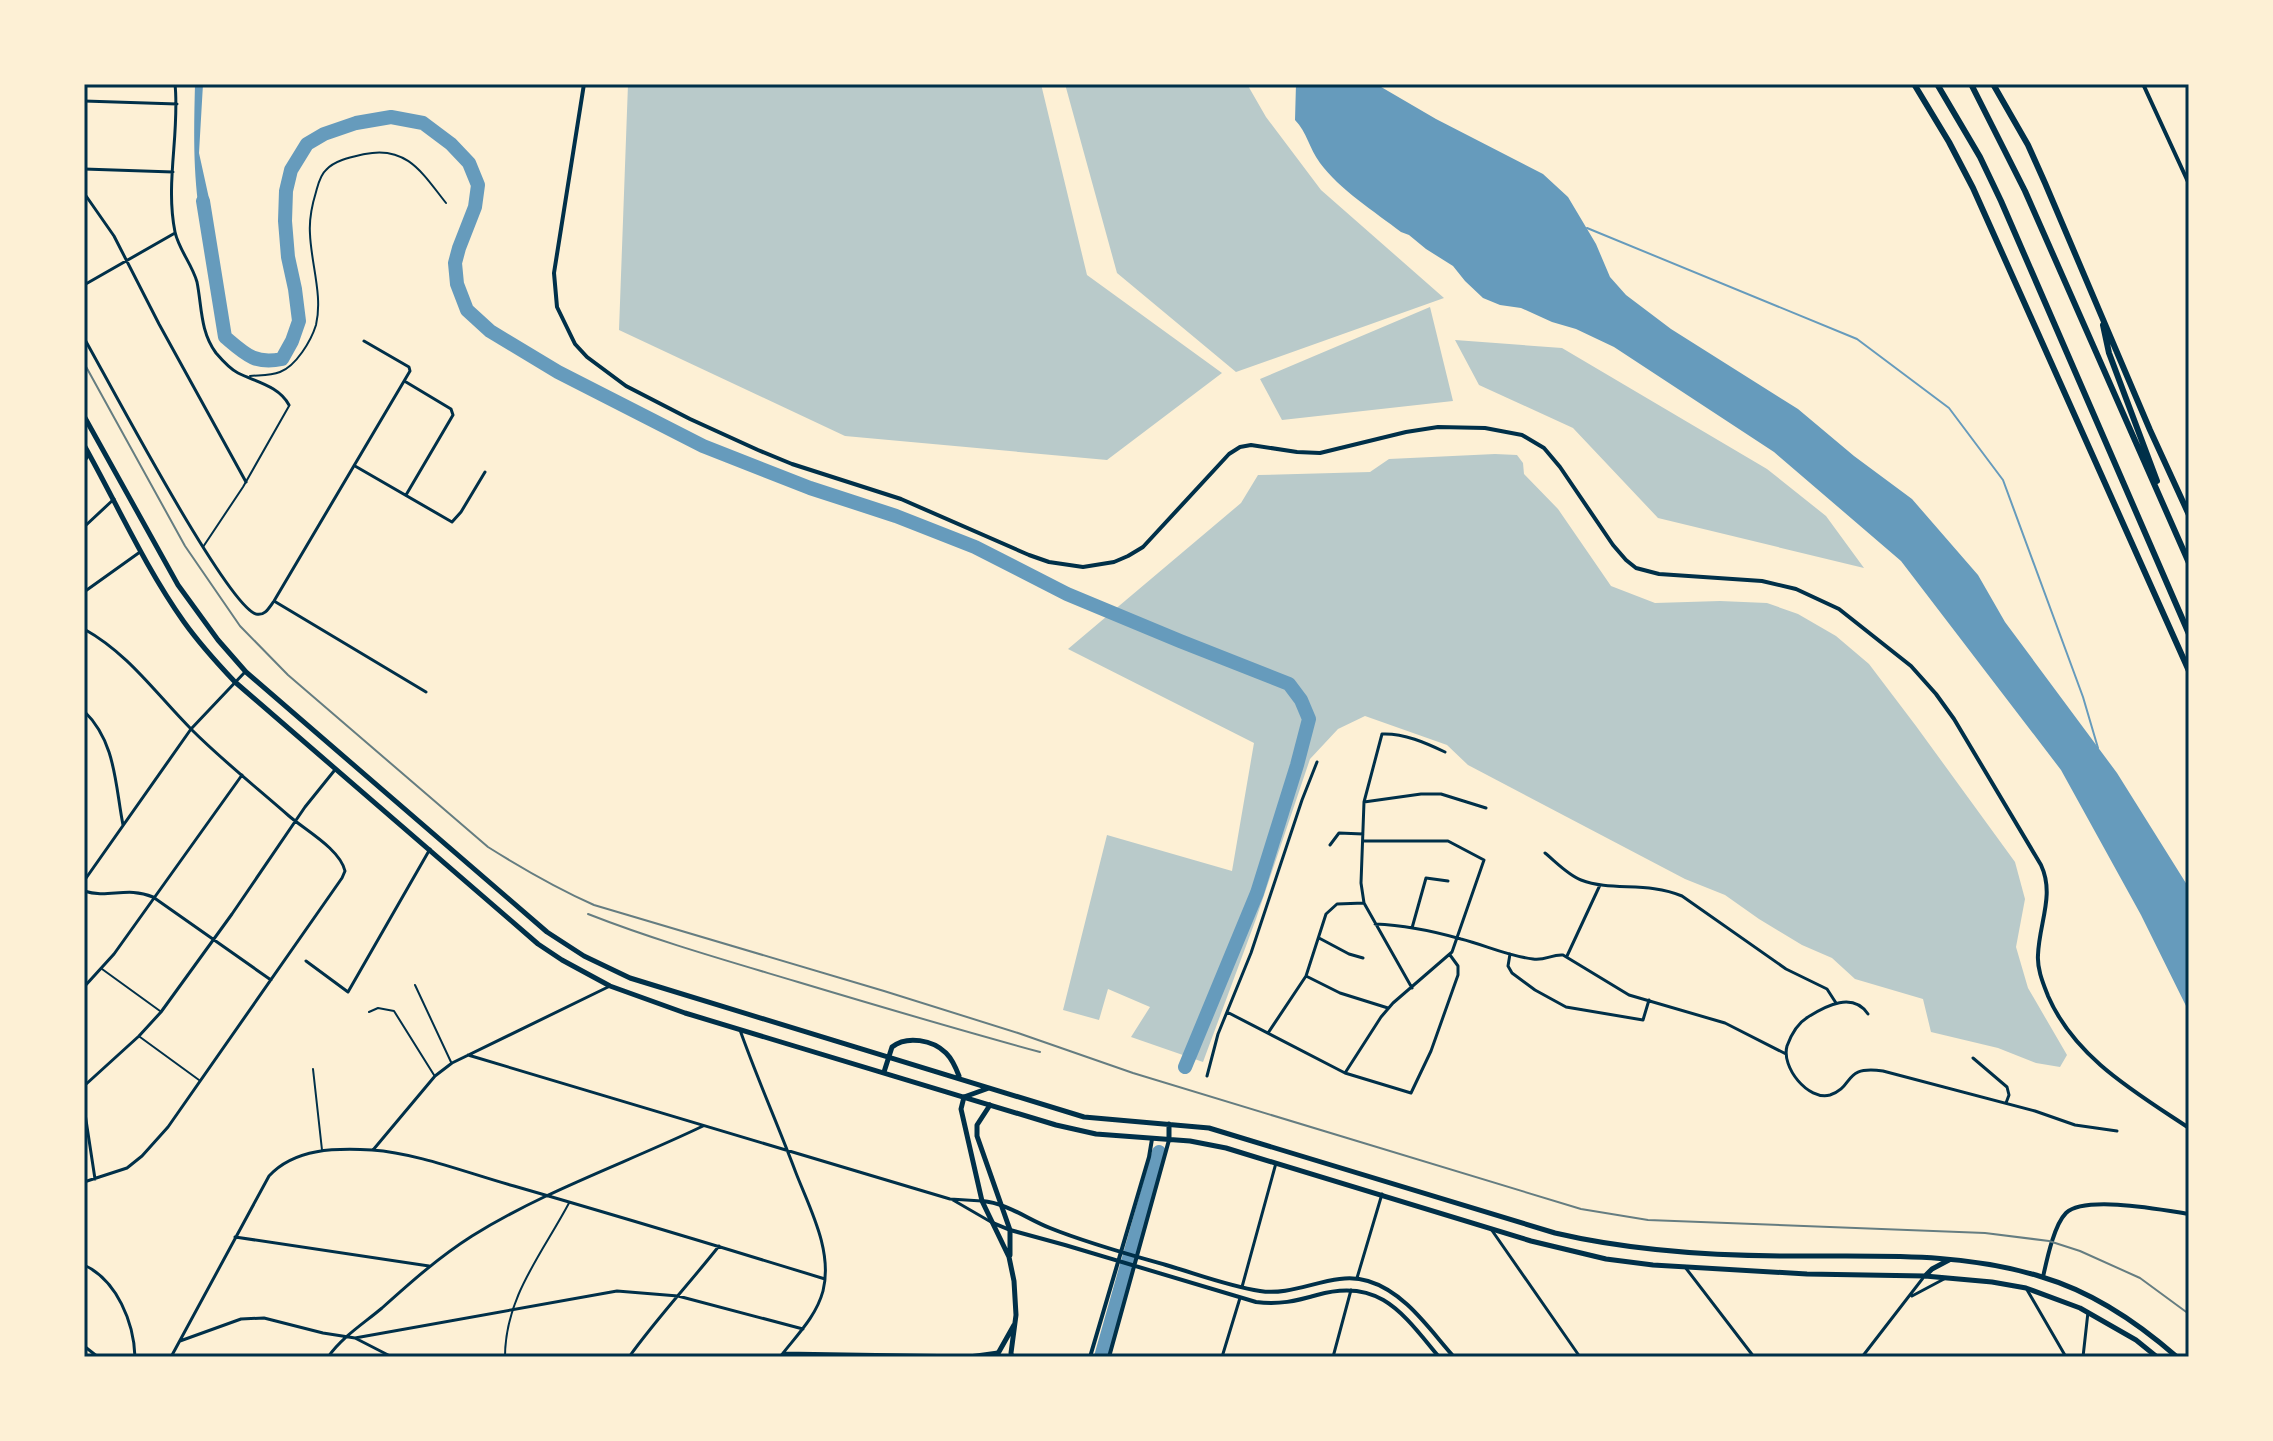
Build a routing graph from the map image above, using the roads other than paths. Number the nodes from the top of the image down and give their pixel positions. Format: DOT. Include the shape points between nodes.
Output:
graph roads {
  1 [pos="175,84"];
  2 [pos="584,84"];
  3 [pos="1914,84"];
  4 [pos="1937,84"];
  5 [pos="1971,84"];
  6 [pos="1993,84"];
  7 [pos="2143,84"];
  8 [pos="84,101"];
  9 [pos="177,104"];
  10 [pos="84,169"];
  11 [pos="173,172"];
  12 [pos="2189,184"];
  13 [pos="84,193"];
  14 [pos="446,203"];
  15 [pos="175,233"];
  16 [pos="127,261"];
  17 [pos="84,285"];
  18 [pos="2102,317"];
  19 [pos="84,338"];
  20 [pos="364,341"];
  21 [pos="250,376"];
  22 [pos="405,382"];
  23 [pos="289,405"];
  24 [pos="84,416"];
  25 [pos="84,445"];
  26 [pos="89,455"];
  27 [pos="84,462"];
  28 [pos="355,466"];
  29 [pos="485,472"];
  30 [pos="246,482"];
  31 [pos="406,495"];
  32 [pos="114,499"];
  33 [pos="2189,515"];
  34 [pos="84,527"];
  35 [pos="2179,540"];
  36 [pos="203,547"];
  37 [pos="140,552"];
  38 [pos="2189,563"];
  39 [pos="178,585"];
  40 [pos="84,592"];
  41 [pos="167,594"];
  42 [pos="274,601"];
  43 [pos="84,629"];
  44 [pos="2189,634"];
  45 [pos="2189,671"];
  46 [pos="246,672"];
  47 [pos="235,682"];
  48 [pos="426,692"];
  49 [pos="84,711"];
  50 [pos="191,729"];
  51 [pos="1445,752"];
  52 [pos="1317,762"];
  53 [pos="335,769"];
  54 [pos="242,775"];
  55 [pos="1364,802"];
  56 [pos="1486,808"];
  57 [pos="295,821"];
  58 [pos="123,825"];
  59 [pos="1363,834"];
  60 [pos="1363,841"];
  61 [pos="1330,845"];
  62 [pos="430,849"];
  63 [pos="1545,853"];
  64 [pos="84,881"];
  65 [pos="1448,881"];
  66 [pos="1600,885"];
  67 [pos="84,891"];
  68 [pos="153,897"];
  69 [pos="1364,903"];
  70 [pos="1375,924"];
  71 [pos="1412,928"];
  72 [pos="1319,938"];
  73 [pos="1458,938"];
  74 [pos="213,939"];
  75 [pos="1510,954"];
  76 [pos="1450,955"];
  77 [pos="1567,956"];
  78 [pos="1363,958"];
  79 [pos="306,961"];
  80 [pos="102,969"];
  81 [pos="1306,976"];
  82 [pos="271,980"];
  83 [pos="415,985"];
  84 [pos="610,986"];
  85 [pos="84,987"];
  86 [pos="1412,988"];
  87 [pos="1649,1000"];
  88 [pos="1836,1003"];
  89 [pos="1389,1008"];
  90 [pos="161,1012"];
  91 [pos="369,1012"];
  92 [pos="1227,1012"];
  93 [pos="1868,1014"];
  94 [pos="739,1028"];
  95 [pos="1268,1033"];
  96 [pos="139,1036"];
  97 [pos="1786,1054"];
  98 [pos="468,1055"];
  99 [pos="888,1057"];
  100 [pos="1973,1058"];
  101 [pos="452,1063"];
  102 [pos="313,1069"];
  103 [pos="884,1072"];
  104 [pos="1345,1073"];
  105 [pos="435,1076"];
  106 [pos="1207,1076"];
  107 [pos="959,1077"];
  108 [pos="201,1081"];
  109 [pos="84,1086"];
  110 [pos="992,1087"];
  111 [pos="964,1097"];
  112 [pos="2006,1103"];
  113 [pos="990,1105"];
  114 [pos="84,1107"];
  115 [pos="1169,1124"];
  116 [pos="703,1126"];
  117 [pos="2189,1128"];
  118 [pos="2117,1131"];
  119 [pos="1152,1139"];
  120 [pos="1169,1140"];
  121 [pos="373,1150"];
  122 [pos="787,1150"];
  123 [pos="322,1151"];
  124 [pos="1276,1163"];
  125 [pos="95,1179"];
  126 [pos="84,1182"];
  127 [pos="1382,1194"];
  128 [pos="549,1196"];
  129 [pos="950,1199"];
  130 [pos="982,1201"];
  131 [pos="569,1203"];
  132 [pos="1001,1205"];
  133 [pos="2189,1207"];
  134 [pos="2187,1213"];
  135 [pos="991,1222"];
  136 [pos="1047,1228"];
  137 [pos="1491,1229"];
  138 [pos="1010,1230"];
  139 [pos="235,1237"];
  140 [pos="1045,1240"];
  141 [pos="719,1246"];
  142 [pos="1122,1252"];
  143 [pos="1135,1256"];
  144 [pos="1009,1257"];
  145 [pos="1950,1259"];
  146 [pos="1119,1262"];
  147 [pos="84,1265"];
  148 [pos="430,1266"];
  149 [pos="1133,1266"];
  150 [pos="1685,1267"];
  151 [pos="1925,1276"];
  152 [pos="1948,1277"];
  153 [pos="2043,1277"];
  154 [pos="1357,1278"];
  155 [pos="825,1279"];
  156 [pos="1242,1287"];
  157 [pos="2026,1288"];
  158 [pos="1351,1290"];
  159 [pos="678,1296"];
  160 [pos="1240,1298"];
  161 [pos="1909,1298"];
  162 [pos="511,1309"];
  163 [pos="2088,1312"];
  164 [pos="1015,1324"];
  165 [pos="803,1329"];
  166 [pos="346,1337"];
  167 [pos="355,1338"];
  168 [pos="180,1341"];
  169 [pos="84,1346"];
  170 [pos="997,1353"];
  171 [pos="782,1355"];
  172 [pos="901,1355"];
  173 [pos="1014,1355"];
  174 [pos="934,1356"];
  175 [pos="971,1356"];
  176 [pos="98,1357"];
  177 [pos="135,1357"];
  178 [pos="171,1357"];
  179 [pos="328,1357"];
  180 [pos="392,1357"];
  181 [pos="505,1357"];
  182 [pos="629,1357"];
  183 [pos="1090,1357"];
  184 [pos="1109,1357"];
  185 [pos="1222,1357"];
  186 [pos="1333,1357"];
  187 [pos="1439,1357"];
  188 [pos="1454,1357"];
  189 [pos="1580,1357"];
  190 [pos="1754,1357"];
  191 [pos="1862,1357"];
  192 [pos="2066,1357"];
  193 [pos="2083,1357"];
  194 [pos="2157,1357"];
  195 [pos="2177,1357"];
  1 -- 9 [label="street"];
  2 -- 117 [label="street" via="554,273 564,325 587,357 626,386 758,450 901,499 1029,555 1083,567 1114,562 1143,547 1240,447 1320,453 1438,427 1485,428 1522,435 1544,448 1613,545 1636,568 1776,583 1839,609 1911,666 1936,694 2041,865 2048,896 2037,957 2053,1007 2091,1058"];
  3 -- 45 [label="highway" via="1973,188"];
  4 -- 44 [label="highway" via="2001,201"];
  5 -- 35 [label="highway" via="2025,191"];
  6 -- 18 [label="highway" via="2028,145"];
  7 -- 12 [label="street"];
  8 -- 9 [label="street"];
  9 -- 11 [label="street"];
  10 -- 11 [label="street"];
  11 -- 15 [label="street"];
  13 -- 16 [label="street"];
  14 -- 21 [label="lane" via="410,161 396,153 362,154 327,169 311,215 316,326 285,370"];
  15 -- 16 [label="street"];
  15 -- 21 [label="street" via="194,272 210,343 235,372"];
  16 -- 17 [label="street"];
  16 -- 30 [label="street"];
  18 -- 33 [label="highway"];
  18 -- 35 [label="highway" via="2109,353"];
  19 -- 36 [label="street"];
  20 -- 22 [label="street" via="409,367"];
  21 -- 23 [label="street"];
  22 -- 28 [label="street"];
  22 -- 31 [label="street" via="453,415"];
  23 -- 30 [label="lane"];
  24 -- 39 [label="main road"];
  25 -- 26 [label="main road"];
  26 -- 27 [label="street"];
  26 -- 32 [label="main road"];
  28 -- 31 [label="street"];
  28 -- 42 [label="street"];
  29 -- 31 [label="street" via="452,522"];
  30 -- 36 [label="lane"];
  32 -- 34 [label="street"];
  32 -- 37 [label="main road"];
  35 -- 38 [label="highway"];
  36 -- 42 [label="street" via="252,612 262,614"];
  37 -- 40 [label="street"];
  37 -- 41 [label="main road"];
  39 -- 41 [label="main road"];
  39 -- 46 [label="main road"];
  41 -- 47 [label="main road"];
  42 -- 48 [label="street"];
  43 -- 50 [label="street" via="124,657"];
  46 -- 47 [label="street"];
  46 -- 99 [label="main road" via="547,932 584,956 630,978"];
  47 -- 50 [label="street"];
  47 -- 53 [label="main road"];
  49 -- 58 [label="street" via="108,745"];
  50 -- 54 [label="street"];
  50 -- 58 [label="street"];
  51 -- 55 [label="street" via="1408,737 1382,734"];
  52 -- 92 [label="street"];
  53 -- 57 [label="street"];
  53 -- 62 [label="main road"];
  54 -- 57 [label="street"];
  54 -- 68 [label="street"];
  55 -- 56 [label="street" via="1441,794"];
  55 -- 59 [label="street"];
  57 -- 74 [label="street"];
  57 -- 82 [label="street" via="338,856 345,871"];
  58 -- 64 [label="street"];
  59 -- 60 [label="street"];
  59 -- 61 [label="street" via="1339,833"];
  60 -- 69 [label="street"];
  60 -- 73 [label="street" via="1448,841 1484,860"];
  62 -- 79 [label="street" via="348,992"];
  62 -- 84 [label="main road" via="538,944"];
  63 -- 66 [label="street" via="1580,880"];
  65 -- 71 [label="street" via="1426,878"];
  66 -- 77 [label="street"];
  66 -- 88 [label="street" via="1652,887 1682,896 1786,969 1825,987"];
  67 -- 68 [label="street" via="134,891"];
  68 -- 74 [label="street"];
  68 -- 80 [label="street"];
  69 -- 70 [label="street"];
  69 -- 72 [label="street" via="1337,904 1326,914"];
  70 -- 71 [label="street"];
  70 -- 86 [label="street"];
  71 -- 73 [label="street"];
  72 -- 78 [label="street"];
  72 -- 81 [label="street"];
  73 -- 75 [label="street"];
  73 -- 76 [label="street"];
  74 -- 82 [label="street"];
  74 -- 90 [label="street"];
  75 -- 77 [label="street" via="1537,960"];
  75 -- 87 [label="street" via="1512,973 1566,1007 1643,1020"];
  76 -- 86 [label="street"];
  76 -- 104 [label="street" via="1458,975 1411,1093"];
  77 -- 87 [label="street" via="1629,995"];
  80 -- 85 [label="street"];
  80 -- 90 [label="lane"];
  81 -- 89 [label="street"];
  81 -- 95 [label="street"];
  82 -- 108 [label="street"];
  83 -- 101 [label="lane"];
  84 -- 94 [label="main road"];
  84 -- 98 [label="street"];
  86 -- 89 [label="street"];
  87 -- 97 [label="street" via="1725,1023"];
  88 -- 93 [label="street" via="1851,1002"];
  88 -- 97 [label="street" via="1800,1023"];
  89 -- 104 [label="street"];
  90 -- 96 [label="street"];
  91 -- 105 [label="lane" via="394,1011"];
  92 -- 95 [label="street"];
  92 -- 106 [label="street"];
  94 -- 103 [label="main road"];
  94 -- 122 [label="street"];
  95 -- 104 [label="street"];
  96 -- 108 [label="lane"];
  96 -- 109 [label="street"];
  97 -- 112 [label="street" via="1793,1075 1821,1095 1835,1092 1857,1072 1874,1070"];
  98 -- 101 [label="street"];
  98 -- 116 [label="street"];
  99 -- 103 [label="main road"];
  99 -- 107 [label="main road"];
  99 -- 107 [label="main road" via="898,1043 919,1041 946,1053"];
  100 -- 112 [label="street" via="2007,1087"];
  101 -- 105 [label="street"];
  102 -- 123 [label="lane"];
  103 -- 111 [label="main road"];
  105 -- 121 [label="street"];
  107 -- 110 [label="main road"];
  108 -- 125 [label="street" via="142,1156 127,1168"];
  110 -- 111 [label="main road"];
  110 -- 115 [label="main road" via="1084,1117"];
  111 -- 113 [label="main road"];
  111 -- 130 [label="main road" via="961,1109"];
  112 -- 118 [label="street" via="2075,1125"];
  113 -- 119 [label="main road" via="1096,1134"];
  113 -- 132 [label="main road" via="977,1125 977,1136"];
  114 -- 125 [label="street"];
  115 -- 120 [label="main road"];
  115 -- 145 [label="main road" via="1237,1136 1585,1240 1672,1252"];
  116 -- 122 [label="street"];
  116 -- 128 [label="street"];
  119 -- 120 [label="main road"];
  119 -- 142 [label="street"];
  120 -- 124 [label="main road" via="1226,1148"];
  120 -- 143 [label="street"];
  121 -- 123 [label="street"];
  121 -- 128 [label="street"];
  122 -- 129 [label="street"];
  122 -- 155 [label="street" via="821,1239"];
  123 -- 139 [label="street" via="277,1167"];
  124 -- 127 [label="main road"];
  124 -- 156 [label="street"];
  125 -- 126 [label="street"];
  127 -- 137 [label="main road"];
  127 -- 154 [label="street"];
  128 -- 131 [label="street"];
  128 -- 148 [label="street" via="482,1230"];
  129 -- 130 [label="street"];
  129 -- 135 [label="street"];
  130 -- 132 [label="street"];
  130 -- 135 [label="main road"];
  131 -- 141 [label="street"];
  131 -- 162 [label="lane"];
  132 -- 136 [label="street"];
  132 -- 138 [label="main road"];
  133 -- 134 [label="street"];
  134 -- 153 [label="street" via="2100,1203 2071,1209 2057,1228"];
  135 -- 138 [label="street"];
  135 -- 144 [label="main road"];
  136 -- 140 [label="street"];
  136 -- 142 [label="street"];
  137 -- 150 [label="main road" via="1606,1259"];
  137 -- 189 [label="street"];
  138 -- 140 [label="street"];
  138 -- 144 [label="main road"];
  139 -- 148 [label="street"];
  139 -- 168 [label="street"];
  140 -- 146 [label="street"];
  141 -- 155 [label="street"];
  141 -- 159 [label="street"];
  142 -- 143 [label="street"];
  142 -- 146 [label="street"];
  143 -- 149 [label="street"];
  143 -- 156 [label="street"];
  144 -- 164 [label="main road"];
  145 -- 151 [label="main road"];
  145 -- 153 [label="main road"];
  146 -- 149 [label="street"];
  146 -- 183 [label="street"];
  147 -- 177 [label="street" via="100,1275 120,1302"];
  148 -- 166 [label="street"];
  149 -- 160 [label="street"];
  149 -- 184 [label="street"];
  150 -- 151 [label="main road"];
  150 -- 190 [label="street"];
  151 -- 152 [label="main road"];
  151 -- 161 [label="street"];
  152 -- 157 [label="main road"];
  152 -- 161 [label="street"];
  153 -- 195 [label="main road" via="2130,1319"];
  154 -- 156 [label="street" via="1285,1291"];
  154 -- 188 [label="street" via="1406,1303"];
  155 -- 165 [label="street" via="818,1305"];
  157 -- 163 [label="main road"];
  157 -- 192 [label="street"];
  158 -- 160 [label="street" via="1283,1304"];
  158 -- 186 [label="street"];
  158 -- 187 [label="street" via="1389,1302"];
  159 -- 162 [label="street" via="603,1292"];
  159 -- 165 [label="street"];
  159 -- 182 [label="street"];
  160 -- 185 [label="street"];
  161 -- 191 [label="street"];
  162 -- 167 [label="street"];
  162 -- 181 [label="lane"];
  163 -- 193 [label="street"];
  163 -- 194 [label="main road"];
  164 -- 170 [label="main road"];
  164 -- 173 [label="main road"];
  165 -- 171 [label="street"];
  166 -- 167 [label="street"];
  166 -- 168 [label="street" via="251,1318"];
  166 -- 179 [label="street"];
  167 -- 180 [label="street"];
  168 -- 178 [label="street"];
  169 -- 176 [label="street"];
  170 -- 173 [label="main road" via="1007,1350"];
  170 -- 175 [label="street"];
  171 -- 172 [label="street"];
  172 -- 174 [label="street"];
  174 -- 175 [label="street"];
}
